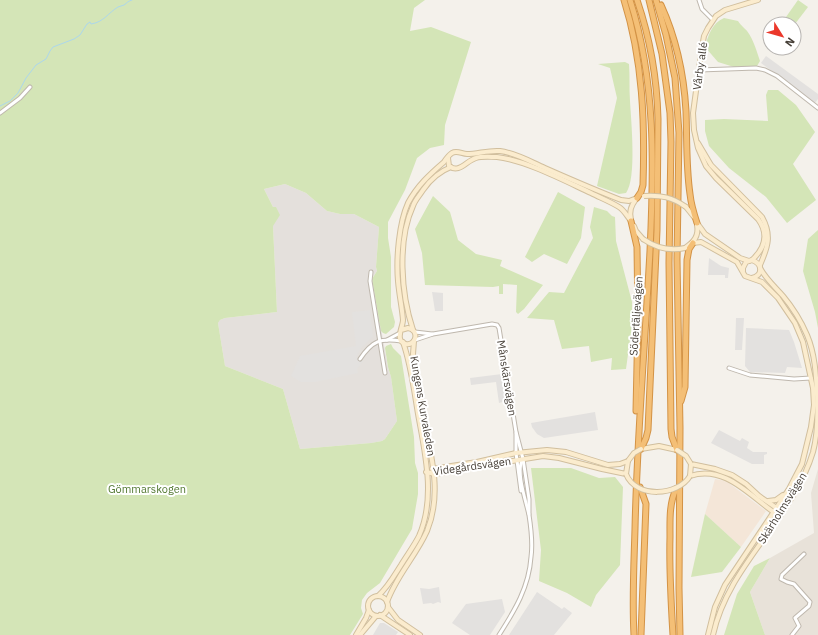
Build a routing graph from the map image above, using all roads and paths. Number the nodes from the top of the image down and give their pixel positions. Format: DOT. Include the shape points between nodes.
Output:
graph roads {
  1 [pos="624,0"];
  2 [pos="630,0"];
  3 [pos="637,0"];
  4 [pos="650,0"];
  5 [pos="658,0"];
  6 [pos="699,0"];
  7 [pos="758,0"];
  8 [pos="713,20"];
  9 [pos="699,70"];
  10 [pos="30,87"];
  11 [pos="818,108"];
  12 [pos="0,113"];
  13 [pos="696,141"];
  14 [pos="461,154"];
  15 [pos="448,158"];
  16 [pos="463,166"];
  17 [pos="451,168"];
  18 [pos="637,198"];
  19 [pos="631,221"];
  20 [pos="697,223"];
  21 [pos="693,243"];
  22 [pos="751,260"];
  23 [pos="760,267"];
  24 [pos="743,271"];
  25 [pos="371,272"];
  26 [pos="752,278"];
  27 [pos="414,331"];
  28 [pos="401,332"];
  29 [pos="433,334"];
  30 [pos="388,340"];
  31 [pos="414,340"];
  32 [pos="380,341"];
  33 [pos="402,342"];
  34 [pos="360,359"];
  35 [pos="729,368"];
  36 [pos="385,373"];
  37 [pos="811,378"];
  38 [pos="817,378"];
  39 [pos="680,404"];
  40 [pos="516,432"];
  41 [pos="639,440"];
  42 [pos="641,449"];
  43 [pos="678,450"];
  44 [pos="522,452"];
  45 [pos="516,453"];
  46 [pos="523,459"];
  47 [pos="516,460"];
  48 [pos="626,462"];
  49 [pos="691,464"];
  50 [pos="434,468"];
  51 [pos="426,472"];
  52 [pos="626,473"];
  53 [pos="434,474"];
  54 [pos="690,476"];
  55 [pos="640,487"];
  56 [pos="676,489"];
  57 [pos="789,489"];
  58 [pos="767,502"];
  59 [pos="777,507"];
  60 [pos="782,511"];
  61 [pos="773,512"];
  62 [pos="529,514"];
  63 [pos="779,516"];
  64 [pos="804,554"];
  65 [pos="378,596"];
  66 [pos="387,605"];
  67 [pos="369,610"];
  68 [pos="378,616"];
  69 [pos="356,635"];
  70 [pos="360,635"];
  71 [pos="410,635"];
  72 [pos="420,635"];
  73 [pos="499,635"];
  74 [pos="634,635"];
  75 [pos="641,635"];
  76 [pos="673,635"];
  77 [pos="680,635"];
  78 [pos="708,635"];
  79 [pos="713,635"];
  80 [pos="792,635"];
  1 -- 18 [label="highway" via="637,49 642,114 643,185"];
  2 -- 41 [label="highway, Södertäljevägen" via="640,32 646,65 652,162"];
  3 -- 42 [label="highway" via="651,55 658,101 657,230 648,430"];
  4 -- 43 [label="highway" via="662,54 670,127 671,410 672,437"];
  5 -- 20 [label="highway" via="676,48 683,81 690,194"];
  5 -- 39 [label="highway" via="670,52 678,111 680,152 677,259"];
  6 -- 8 [label="street" via="702,9"];
  7 -- 8 [label="street, Vårby allé" via="725,10"];
  8 -- 9 [label="street, Vårby allé" via="704,36"];
  9 -- 11 [label="street" via="765,70 777,76"];
  9 -- 13 [label="street, Vårby allé" via="693,113"];
  10 -- 12 [label="street"];
  13 -- 22 [label="street, Vårby allé" via="706,166 762,225 764,244"];
  13 -- 23 [label="street, Vårby allé" via="711,165 766,224 767,249"];
  14 -- 15 [label="street" via="455,152"];
  14 -- 16 [label="street" via="465,161"];
  14 -- 18 [label="street" via="493,151 514,155 621,200"];
  15 -- 17 [label="street"];
  15 -- 28 [label="street" via="431,172 415,192 404,217 397,279 403,321"];
  16 -- 17 [label="street" via="458,169"];
  16 -- 19 [label="street" via="471,160 484,157 512,159 620,207"];
  17 -- 27 [label="street" via="434,176 413,205 408,218 402,260 403,280 408,316"];
  18 -- 19 [label="street" via="630,210"];
  18 -- 20 [label="street, bridge" via="655,195 669,198 686,207"];
  19 -- 21 [label="street, bridge" via="636,232 652,245 673,249 685,248"];
  19 -- 41 [label="highway" via="637,247 636,417"];
  20 -- 21 [label="street" via="697,236"];
  20 -- 22 [label="street" via="705,234 740,258"];
  21 -- 24 [label="street" via="702,242 737,262"];
  21 -- 39 [label="highway" via="687,260 686,387"];
  22 -- 23 [label="street"];
  22 -- 24 [label="street" via="744,264"];
  23 -- 26 [label="street" via="758,275"];
  23 -- 38 [label="street, Skärholmsvägen" via="766,278 790,305 802,326 813,355"];
  24 -- 26 [label="street" via="745,276"];
  25 -- 32 [label="street" via="370,281"];
  26 -- 37 [label="street, Skärholmsvägen" via="762,282 790,314 803,342"];
  27 -- 28 [label="street" via="408,328"];
  27 -- 29 [label="street"];
  27 -- 31 [label="street"];
  28 -- 30 [label="street"];
  28 -- 33 [label="street"];
  29 -- 31 [label="street"];
  29 -- 40 [label="street, Månskärsvägen" via="497,325 500,330"];
  30 -- 32 [label="street"];
  30 -- 33 [label="street"];
  31 -- 33 [label="street" via="409,344"];
  31 -- 50 [label="street, Kungens Kurvaleden" via="415,368"];
  32 -- 34 [label="street" via="366,349"];
  32 -- 36 [label="street"];
  33 -- 51 [label="street, Kungens Kurvaleden" via="410,368"];
  35 -- 37 [label="street" via="750,375"];
  37 -- 38 [label="street"];
  37 -- 57 [label="street, Skärholmsvägen" via="814,405 809,438 802,464"];
  38 -- 60 [label="street, Skärholmsvägen" via="818,414 813,450 801,481"];
  39 -- 77 [label="highway"];
  40 -- 44 [label="street, Månskärsvägen"];
  40 -- 45 [label="street, Månskärsvägen"];
  41 -- 74 [label="highway, Södertäljevägen"];
  42 -- 43 [label="street" via="659,446"];
  42 -- 48 [label="street, bridge"];
  43 -- 49 [label="street, bridge"];
  44 -- 45 [label="street, Videgårdsvägen"];
  44 -- 46 [label="street, Månskärsvägen"];
  44 -- 48 [label="street, Videgårdsvägen" via="551,450 608,465"];
  45 -- 47 [label="street, Månskärsvägen"];
  45 -- 50 [label="street, Videgårdsvägen"];
  46 -- 47 [label="street, Videgårdsvägen"];
  46 -- 52 [label="street, Videgårdsvägen" via="543,456 559,458"];
  46 -- 62 [label="street, Månskärsvägen"];
  47 -- 53 [label="street, Videgårdsvägen"];
  47 -- 62 [label="street, Månskärsvägen" via="522,498"];
  48 -- 52 [label="street"];
  49 -- 54 [label="street"];
  49 -- 58 [label="street" via="732,475"];
  50 -- 51 [label="street, Videgårdsvägen"];
  50 -- 53 [label="street, Kungens Kurvaleden"];
  51 -- 53 [label="street, Videgårdsvägen"];
  51 -- 65 [label="street, Kungens Kurvaleden" via="427,506 419,535 412,549"];
  52 -- 55 [label="street, bridge" via="629,479"];
  53 -- 66 [label="street, Kungens Kurvaleden" via="435,498 429,525 396,581"];
  54 -- 56 [label="street, bridge"];
  54 -- 61 [label="street" via="704,473 724,477 743,488"];
  55 -- 56 [label="street, bridge" via="659,492"];
  55 -- 75 [label="highway" via="646,504"];
  56 -- 76 [label="highway" via="670,507"];
  57 -- 58 [label="street" via="780,498"];
  57 -- 59 [label="street, Skärholmsvägen"];
  58 -- 59 [label="street"];
  59 -- 60 [label="street"];
  59 -- 61 [label="street, Skärholmsvägen"];
  60 -- 63 [label="street, Skärholmsvägen"];
  61 -- 63 [label="street"];
  61 -- 78 [label="street, Skärholmsvägen" via="725,585 715,607"];
  62 -- 73 [label="street, Månskärsvägen" via="532,546 529,575 518,605"];
  63 -- 79 [label="street, Skärholmsvägen" via="729,591"];
  64 -- 80 [label="street" via="781,579 794,584 810,602 809,606 795,618 799,626"];
  65 -- 66 [label="street" via="383,598"];
  65 -- 67 [label="street" via="370,601"];
  66 -- 68 [label="street" via="385,612"];
  66 -- 72 [label="street" via="398,620"];
  67 -- 68 [label="street"];
  67 -- 69 [label="street"];
  68 -- 70 [label="street"];
  68 -- 71 [label="street"];
}
